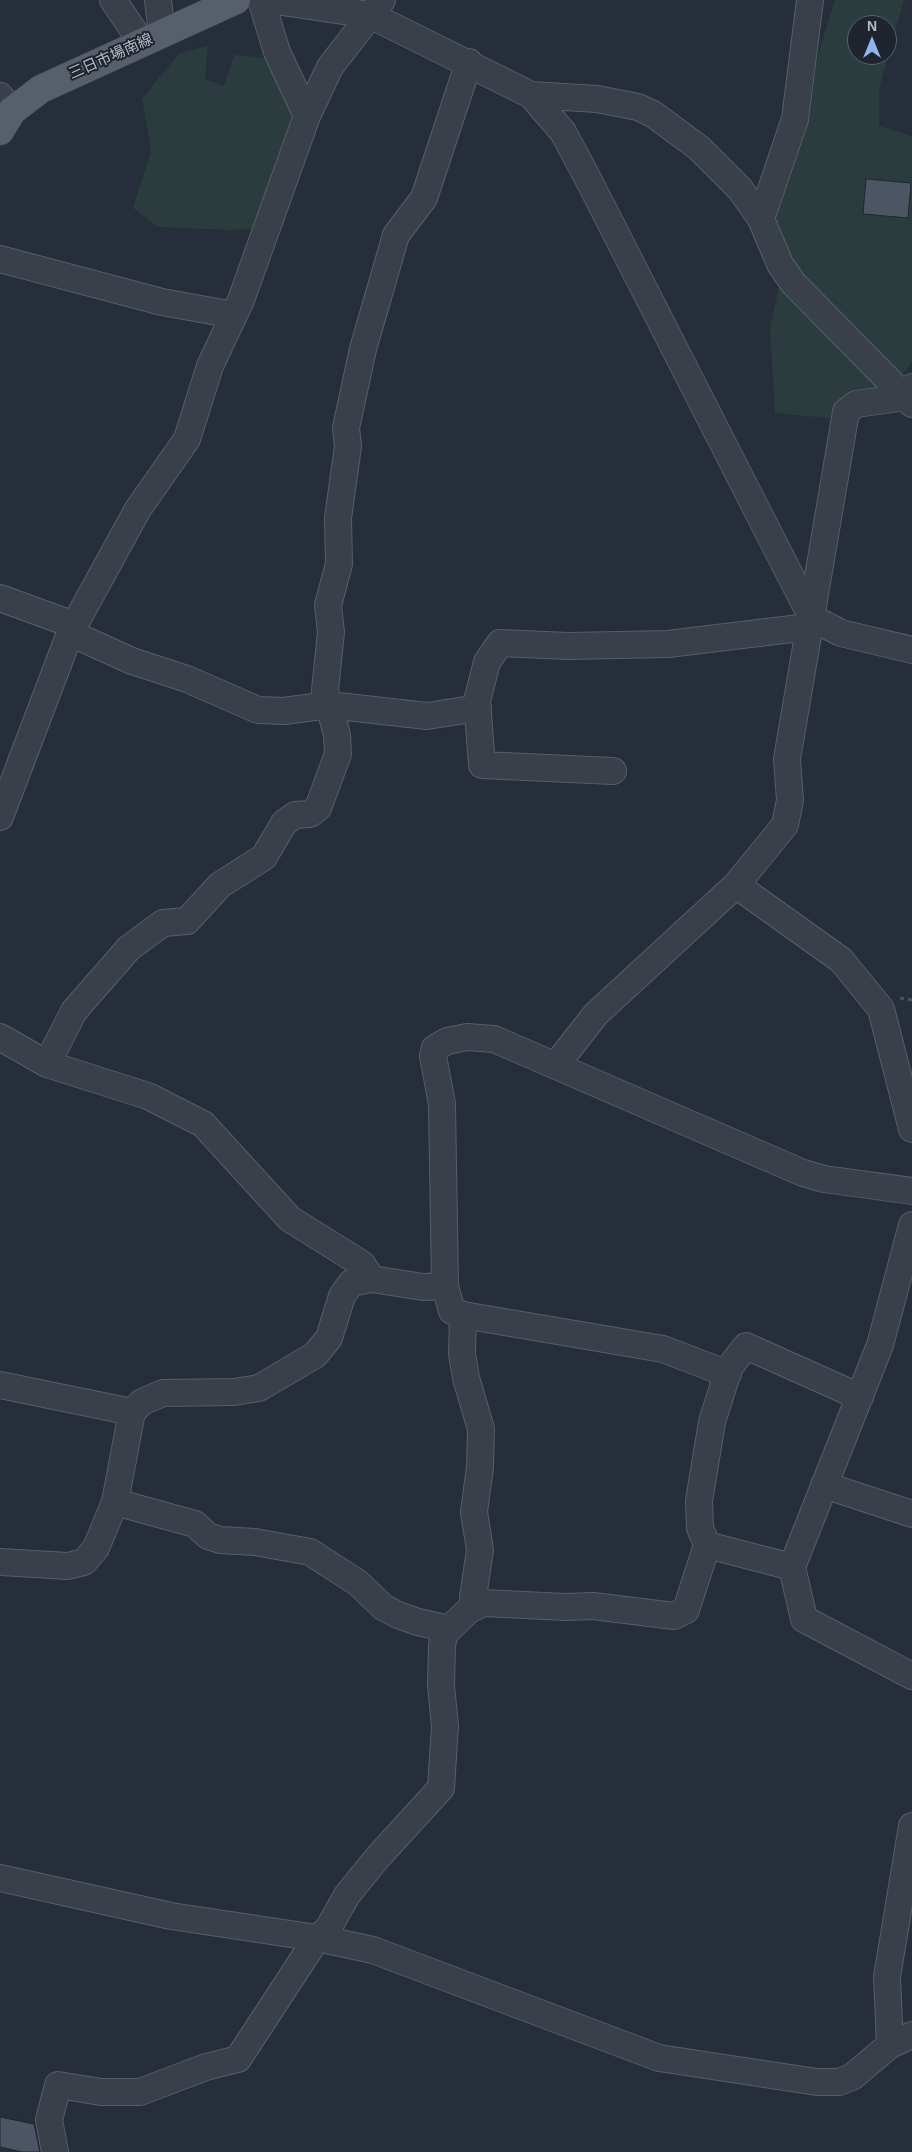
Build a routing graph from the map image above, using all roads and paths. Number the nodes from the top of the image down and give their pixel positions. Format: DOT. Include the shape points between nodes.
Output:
graph roads {
  1 [pos="113,0"];
  2 [pos="158,0"];
  3 [pos="236,0"];
  4 [pos="261,0"];
  5 [pos="269,0"];
  6 [pos="810,0"];
  7 [pos="376,7"];
  8 [pos="152,38"];
  9 [pos="469,62"];
  10 [pos="531,95"];
  11 [pos="4,113"];
  12 [pos="307,116"];
  13 [pos="761,218"];
  14 [pos="0,259"];
  15 [pos="234,315"];
  16 [pos="910,396"];
  17 [pos="0,598"];
  18 [pos="810,622"];
  19 [pos="72,629"];
  20 [pos="912,650"];
  21 [pos="329,705"];
  22 [pos="478,708"];
  23 [pos="613,771"];
  24 [pos="0,817"];
  25 [pos="736,885"];
  26 [pos="0,1037"];
  27 [pos="47,1064"];
  28 [pos="556,1064"];
  29 [pos="912,1129"];
  30 [pos="912,1191"];
  31 [pos="912,1225"];
  32 [pos="372,1280"];
  33 [pos="445,1286"];
  34 [pos="463,1315"];
  35 [pos="728,1374"];
  36 [pos="0,1385"];
  37 [pos="860,1397"];
  38 [pos="132,1412"];
  39 [pos="824,1485"];
  40 [pos="115,1502"];
  41 [pos="912,1514"];
  42 [pos="707,1545"];
  43 [pos="0,1562"];
  44 [pos="792,1568"];
  45 [pos="474,1608"];
  46 [pos="449,1629"];
  47 [pos="912,1676"];
  48 [pos="912,1826"];
  49 [pos="0,1878"];
  50 [pos="317,1938"];
  51 [pos="901,2040"];
  52 [pos="55,2152"];
  1 -- 8 [label="street"];
  2 -- 8 [label="street"];
  3 -- 8 [label="main road, 三日市場南線"];
  4 -- 12 [label="street" via="276,52"];
  5 -- 7 [label="street"];
  6 -- 13 [label="street" via="795,119"];
  7 -- 9 [label="street"];
  7 -- 12 [label="street" via="330,67"];
  8 -- 11 [label="main road, 三日市場南線" via="41,88"];
  9 -- 10 [label="street"];
  9 -- 21 [label="street" via="424,198 396,235 363,349 346,428 348,446 338,518 339,564 328,605 331,632 325,690"];
  10 -- 13 [label="street" via="597,99 638,107 653,114 700,148 740,189"];
  10 -- 18 [label="street" via="563,132 586,175"];
  12 -- 15 [label="street"];
  13 -- 16 [label="street" via="780,264 793,283"];
  14 -- 15 [label="street" via="162,302"];
  15 -- 19 [label="street" via="210,366 186,439 138,509"];
  16 -- 18 [label="street" via="856,404 846,412"];
  17 -- 19 [label="street"];
  18 -- 20 [label="street"];
  18 -- 22 [label="street" via="668,644 568,646 500,643 487,662"];
  18 -- 25 [label="street" via="787,759 790,800 786,825"];
  19 -- 21 [label="street" via="132,661 187,679 258,710 284,711"];
  19 -- 24 [label="street"];
  21 -- 22 [label="street" via="427,716"];
  21 -- 27 [label="street" via="338,754 318,808 310,814 295,815 284,823 264,857 220,885 186,921 164,922 129,948 74,1011"];
  22 -- 23 [label="street" via="482,765"];
  25 -- 28 [label="street" via="596,1014"];
  25 -- 29 [label="street" via="841,960 881,1009"];
  26 -- 27 [label="street"];
  27 -- 32 [label="street" via="148,1096 203,1124 290,1220 362,1264"];
  28 -- 30 [label="street" via="803,1173"];
  28 -- 33 [label="street" via="494,1039 467,1037 447,1041 436,1048 433,1056 442,1104"];
  31 -- 37 [label="street" via="880,1345"];
  32 -- 33 [label="street"];
  32 -- 38 [label="street" via="351,1282 342,1296 329,1338 315,1355 259,1388 234,1392 164,1393 142,1402"];
  33 -- 34 [label="street" via="452,1311"];
  34 -- 35 [label="street" via="663,1349"];
  34 -- 45 [label="street" via="462,1354 481,1429 474,1512 480,1550"];
  35 -- 37 [label="street" via="746,1346"];
  35 -- 42 [label="street" via="712,1422 699,1501 700,1528"];
  36 -- 38 [label="street"];
  37 -- 39 [label="street"];
  38 -- 40 [label="street"];
  39 -- 41 [label="street"];
  39 -- 44 [label="street"];
  40 -- 43 [label="street" via="96,1548 84,1562 68,1566"];
  40 -- 46 [label="street" via="195,1524 208,1536 220,1540 255,1542 310,1552 358,1583 383,1606 418,1622"];
  42 -- 44 [label="street"];
  42 -- 45 [label="street" via="686,1610 674,1616 593,1606 565,1608 483,1603"];
  44 -- 47 [label="street" via="804,1620"];
  45 -- 46 [label="street"];
  46 -- 50 [label="street" via="442,1645 445,1726 442,1788 378,1857 348,1895 328,1929"];
  48 -- 51 [label="street" via="886,1977"];
  49 -- 50 [label="street" via="172,1916"];
  50 -- 51 [label="street" via="372,1950 659,2058 817,2082 839,2082 852,2078"];
  50 -- 52 [label="street" via="238,2059 206,2067 140,2092 101,2092 58,2086 49,2120"];
}
